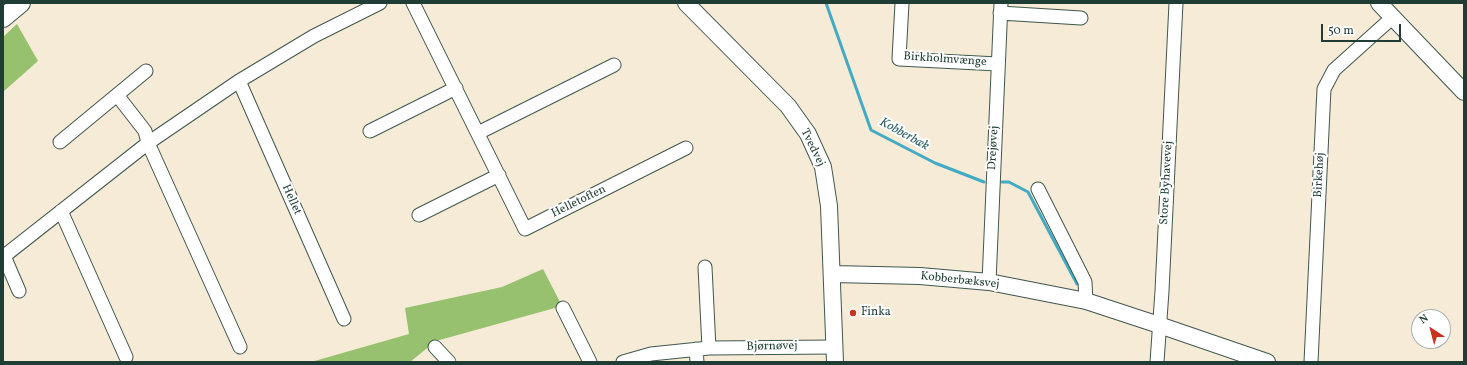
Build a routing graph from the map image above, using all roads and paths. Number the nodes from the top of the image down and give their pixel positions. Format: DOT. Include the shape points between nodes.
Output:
graph roads {
  1 [pos="21,3"];
  2 [pos="380,3"];
  3 [pos="413,3"];
  4 [pos="686,3"];
  5 [pos="902,3"];
  6 [pos="1176,3"];
  7 [pos="1379,3"];
  8 [pos="1001,8"];
  9 [pos="1393,17"];
  10 [pos="3,18"];
  11 [pos="1081,18"];
  12 [pos="998,64"];
  13 [pos="614,65"];
  14 [pos="146,71"];
  15 [pos="239,81"];
  16 [pos="456,88"];
  17 [pos="1464,92"];
  18 [pos="117,95"];
  19 [pos="370,131"];
  20 [pos="478,133"];
  21 [pos="60,142"];
  22 [pos="148,143"];
  23 [pos="686,148"];
  24 [pos="499,175"];
  25 [pos="1038,189"];
  26 [pos="61,211"];
  27 [pos="419,215"];
  28 [pos="4,257"];
  29 [pos="705,267"];
  30 [pos="833,274"];
  31 [pos="989,282"];
  32 [pos="19,291"];
  33 [pos="1086,301"];
  34 [pos="563,308"];
  35 [pos="344,319"];
  36 [pos="1159,325"];
  37 [pos="240,347"];
  38 [pos="435,347"];
  39 [pos="703,348"];
  40 [pos="835,354"];
  41 [pos="126,357"];
  42 [pos="448,362"];
  43 [pos="590,362"];
  44 [pos="623,362"];
  45 [pos="697,362"];
  46 [pos="1156,362"];
  47 [pos="1267,362"];
  48 [pos="1310,362"];
  1 -- 10 [label="main road"];
  2 -- 15 [label="street" via="314,36"];
  3 -- 16 [label="street, Helletoften"];
  4 -- 30 [label="street, Tvedvej" via="788,106 808,134 823,167 829,206"];
  5 -- 12 [label="street, Birkholmvænge" via="899,59"];
  6 -- 36 [label="street, Store Byhavevej"];
  7 -- 9 [label="street"];
  8 -- 11 [label="street, Drejøvej"];
  8 -- 12 [label="street, Drejøvej"];
  9 -- 17 [label="street"];
  9 -- 48 [label="street, Birkehøj" via="1334,70 1324,89"];
  12 -- 31 [label="street, Drejøvej"];
  13 -- 20 [label="street"];
  14 -- 18 [label="street"];
  15 -- 22 [label="street"];
  15 -- 35 [label="street, Hellet"];
  16 -- 19 [label="street"];
  16 -- 20 [label="street, Helletoften"];
  18 -- 21 [label="street"];
  18 -- 22 [label="street" via="145,131"];
  20 -- 24 [label="street, Helletoften"];
  22 -- 26 [label="street"];
  22 -- 37 [label="street"];
  23 -- 24 [label="street, Helletoften" via="525,229"];
  24 -- 27 [label="street"];
  25 -- 33 [label="street" via="1085,282"];
  26 -- 28 [label="street"];
  26 -- 41 [label="street"];
  28 -- 32 [label="street"];
  29 -- 39 [label="street"];
  30 -- 31 [label="street, Kobberbæksvej" via="920,276"];
  30 -- 40 [label="street, Tvedvej"];
  31 -- 33 [label="street, Kobberbæksvej"];
  33 -- 36 [label="street, Kobberbæksvej"];
  34 -- 43 [label="street"];
  36 -- 46 [label="street, Store Byhavevej"];
  36 -- 47 [label="street, Kobberbæksvej"];
  38 -- 42 [label="street"];
  39 -- 40 [label="street, Bjørnøvej"];
  39 -- 44 [label="street, Bjørnøvej" via="651,354"];
  39 -- 45 [label="street"];
}
